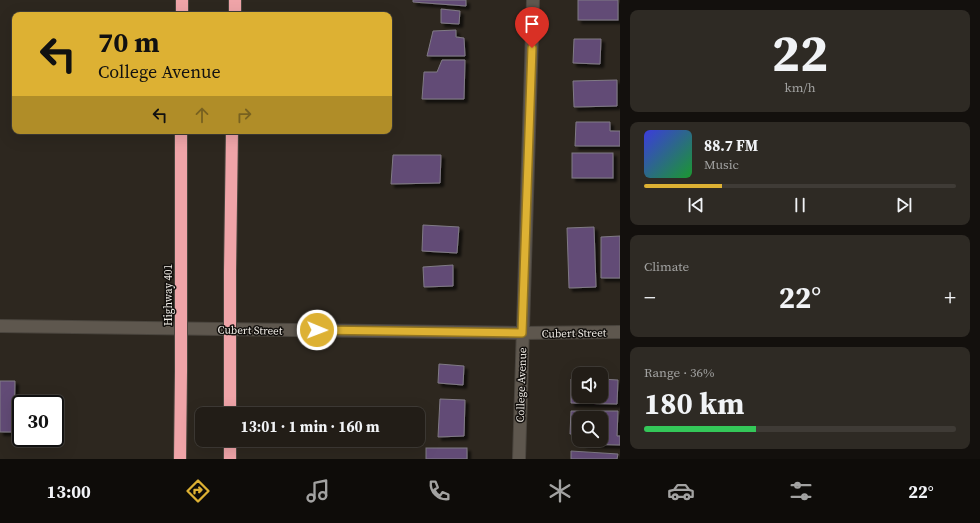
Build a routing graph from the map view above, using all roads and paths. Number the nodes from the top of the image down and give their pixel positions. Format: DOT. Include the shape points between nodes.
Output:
graph roads {
  1 [pos="182,0"];
  2 [pos="235,0"];
  3 [pos="533,0"];
  4 [pos="182,12"];
  5 [pos="235,12"];
  6 [pos="182,134"];
  7 [pos="232,134"];
  8 [pos="0,326"];
  9 [pos="620,332"];
  10 [pos="522,333"];
  11 [pos="230,407"];
  12 [pos="230,447"];
  13 [pos="180,459"];
  14 [pos="230,459"];
  15 [pos="519,459"];
  1 -- 4 [label="highway"];
  2 -- 5 [label="highway"];
  3 -- 10 [label="street, College Avenue"];
  6 -- 13 [label="highway, Highway 401, bridge"];
  7 -- 11 [label="highway, bridge"];
  8 -- 10 [label="street, Cubert Street"];
  9 -- 10 [label="street, Cubert Street"];
  10 -- 15 [label="street, College Avenue"];
  12 -- 14 [label="highway"];
}
